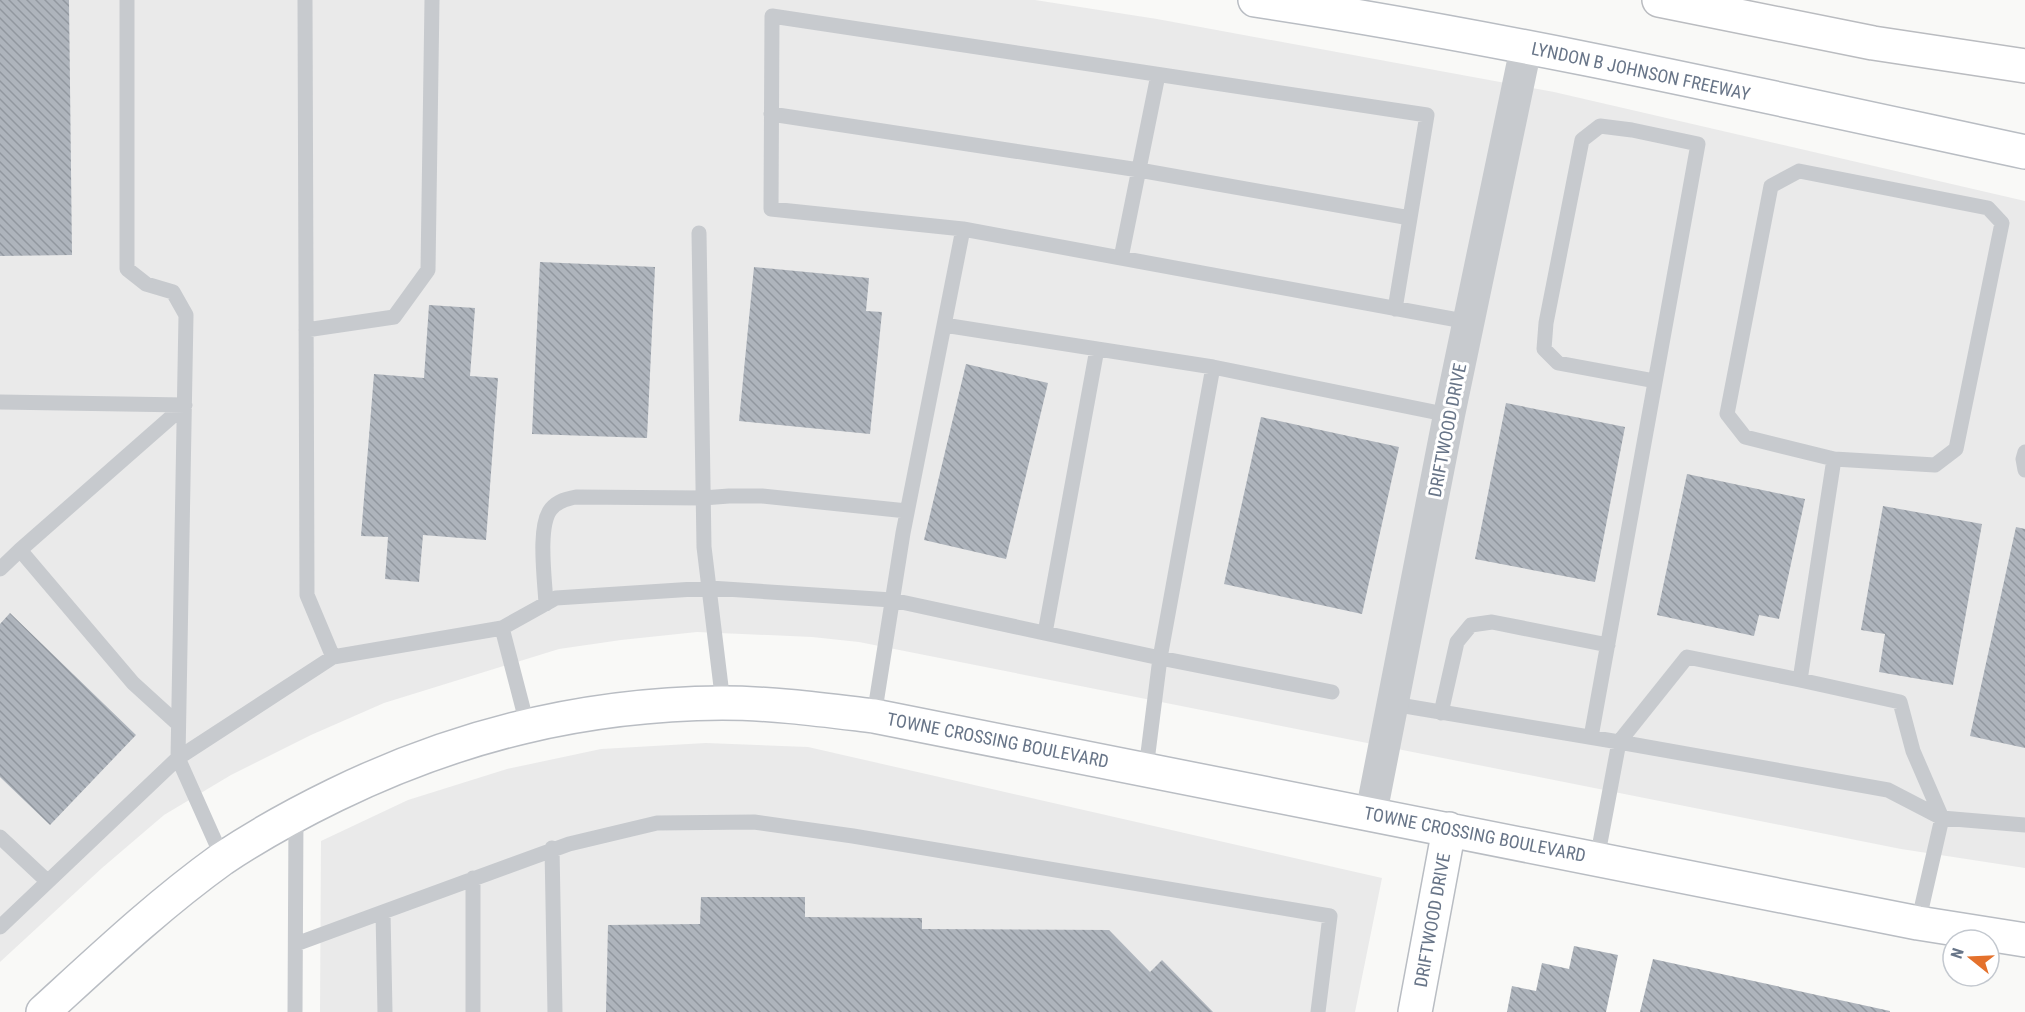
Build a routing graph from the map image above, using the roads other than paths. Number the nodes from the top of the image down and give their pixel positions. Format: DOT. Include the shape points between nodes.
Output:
graph roads {
  1 [pos="127,0"];
  2 [pos="305,0"];
  3 [pos="432,0"];
  4 [pos="1255,0"];
  5 [pos="1659,0"];
  6 [pos="1526,47"];
  7 [pos="1968,58"];
  8 [pos="2025,66"];
  9 [pos="1158,75"];
  10 [pos="2025,76"];
  11 [pos="771,114"];
  12 [pos="2025,152"];
  13 [pos="1139,170"];
  14 [pos="1410,218"];
  15 [pos="963,229"];
  16 [pos="699,233"];
  17 [pos="1121,258"];
  18 [pos="1395,309"];
  19 [pos="1469,322"];
  20 [pos="944,325"];
  21 [pos="306,330"];
  22 [pos="1097,349"];
  23 [pos="1213,367"];
  24 [pos="1655,381"];
  25 [pos="0,402"];
  26 [pos="185,405"];
  27 [pos="1449,415"];
  28 [pos="2025,452"];
  29 [pos="1834,459"];
  30 [pos="2025,470"];
  31 [pos="703,498"];
  32 [pos="907,511"];
  33 [pos="20,550"];
  34 [pos="0,569"];
  35 [pos="710,588"];
  36 [pos="892,600"];
  37 [pos="546,604"];
  38 [pos="502,628"];
  39 [pos="1045,633"];
  40 [pos="1608,645"];
  41 [pos="333,657"];
  42 [pos="1160,658"];
  43 [pos="1800,680"];
  44 [pos="1332,692"];
  45 [pos="723,703"];
  46 [pos="1394,705"];
  47 [pos="1442,713"];
  48 [pos="874,716"];
  49 [pos="178,724"];
  50 [pos="527,724"];
  51 [pos="1591,737"];
  52 [pos="1619,742"];
  53 [pos="178,758"];
  54 [pos="1146,769"];
  55 [pos="296,814"];
  56 [pos="1371,814"];
  57 [pos="1942,818"];
  58 [pos="2025,825"];
  59 [pos="1449,829"];
  60 [pos="0,837"];
  61 [pos="552,848"];
  62 [pos="223,859"];
  63 [pos="1597,859"];
  64 [pos="473,878"];
  65 [pos="47,881"];
  66 [pos="383,912"];
  67 [pos="1918,923"];
  68 [pos="0,927"];
  69 [pos="2025,939"];
  70 [pos="296,944"];
  71 [pos="43,1012"];
  72 [pos="295,1012"];
  73 [pos="385,1012"];
  74 [pos="473,1012"];
  75 [pos="555,1012"];
  76 [pos="1318,1012"];
  77 [pos="1415,1012"];
  1 -- 26 [label="lane" via="127,269 146,284 173,292 186,315"];
  2 -- 21 [label="lane"];
  3 -- 21 [label="lane" via="428,270 394,317"];
  4 -- 6 [label="main road, LYNDON B JOHNSON FREEWAY"];
  5 -- 7 [label="main road" via="1873,44"];
  6 -- 12 [label="main road, LYNDON B JOHNSON FREEWAY"];
  6 -- 19 [label="street, DRIFTWOOD DRIVE"];
  7 -- 8 [label="main road"];
  7 -- 10 [label="main road"];
  9 -- 11 [label="lane" via="772,16"];
  9 -- 13 [label="lane"];
  9 -- 14 [label="lane" via="1427,115"];
  11 -- 13 [label="lane"];
  11 -- 15 [label="lane" via="771,209"];
  13 -- 14 [label="lane"];
  13 -- 17 [label="lane"];
  14 -- 18 [label="lane"];
  15 -- 17 [label="lane"];
  15 -- 20 [label="lane"];
  16 -- 31 [label="lane"];
  17 -- 18 [label="lane"];
  18 -- 19 [label="lane"];
  19 -- 27 [label="street, DRIFTWOOD DRIVE"];
  20 -- 22 [label="lane"];
  20 -- 32 [label="lane"];
  21 -- 41 [label="lane" via="307,595"];
  22 -- 23 [label="lane"];
  22 -- 39 [label="lane"];
  23 -- 27 [label="lane"];
  23 -- 42 [label="lane"];
  24 -- 24 [label="lane" via="1698,144 1600,126 1582,140 1544,350 1558,363"];
  24 -- 40 [label="lane"];
  25 -- 26 [label="lane"];
  26 -- 33 [label="lane"];
  26 -- 49 [label="lane"];
  27 -- 46 [label="street, DRIFTWOOD DRIVE"];
  28 -- 30 [label="lane"];
  29 -- 29 [label="lane" via="1745,437 1727,414 1771,186 1799,171 1988,208 2002,223 1956,448 1935,465"];
  29 -- 43 [label="lane"];
  31 -- 32 [label="lane" via="762,496"];
  31 -- 35 [label="lane"];
  31 -- 37 [label="lane" via="584,496 560,500 549,511 543,528"];
  32 -- 36 [label="lane"];
  33 -- 34 [label="lane"];
  33 -- 49 [label="lane" via="133,684"];
  35 -- 36 [label="lane"];
  35 -- 37 [label="lane" via="556,598"];
  35 -- 45 [label="lane"];
  36 -- 39 [label="lane"];
  36 -- 48 [label="lane"];
  37 -- 38 [label="lane"];
  38 -- 41 [label="lane"];
  38 -- 50 [label="lane"];
  39 -- 42 [label="lane"];
  40 -- 47 [label="lane" via="1492,622 1471,625 1457,642"];
  40 -- 51 [label="lane"];
  41 -- 53 [label="lane"];
  42 -- 44 [label="lane"];
  42 -- 54 [label="lane"];
  43 -- 52 [label="lane" via="1687,657"];
  43 -- 57 [label="lane" via="1900,702 1913,751"];
  45 -- 48 [label="main road, TOWNE CROSSING BOULEVARD" via="794,706"];
  45 -- 50 [label="main road, TOWNE CROSSING BOULEVARD" via="649,706"];
  46 -- 47 [label="lane"];
  46 -- 56 [label="street, DRIFTWOOD DRIVE"];
  47 -- 51 [label="lane"];
  48 -- 54 [label="main road, TOWNE CROSSING BOULEVARD"];
  49 -- 53 [label="lane"];
  50 -- 55 [label="main road, TOWNE CROSSING BOULEVARD" via="451,746 380,773"];
  51 -- 52 [label="lane"];
  52 -- 57 [label="lane" via="1888,790"];
  52 -- 63 [label="lane"];
  53 -- 62 [label="lane"];
  53 -- 65 [label="lane"];
  54 -- 56 [label="main road, TOWNE CROSSING BOULEVARD"];
  55 -- 62 [label="main road, TOWNE CROSSING BOULEVARD"];
  55 -- 70 [label="lane"];
  56 -- 59 [label="main road, TOWNE CROSSING BOULEVARD"];
  57 -- 58 [label="lane"];
  57 -- 67 [label="lane"];
  59 -- 63 [label="main road, TOWNE CROSSING BOULEVARD"];
  59 -- 77 [label="main road, DRIFTWOOD DRIVE"];
  60 -- 65 [label="lane"];
  61 -- 64 [label="lane"];
  61 -- 75 [label="lane"];
  61 -- 76 [label="lane" via="657,824 754,822 1330,916"];
  62 -- 71 [label="main road, TOWNE CROSSING BOULEVARD" via="149,915"];
  63 -- 67 [label="main road, TOWNE CROSSING BOULEVARD"];
  64 -- 66 [label="lane"];
  64 -- 74 [label="lane"];
  65 -- 68 [label="lane"];
  66 -- 70 [label="lane"];
  66 -- 73 [label="lane"];
  67 -- 69 [label="main road, TOWNE CROSSING BOULEVARD"];
  70 -- 72 [label="lane"];
}
